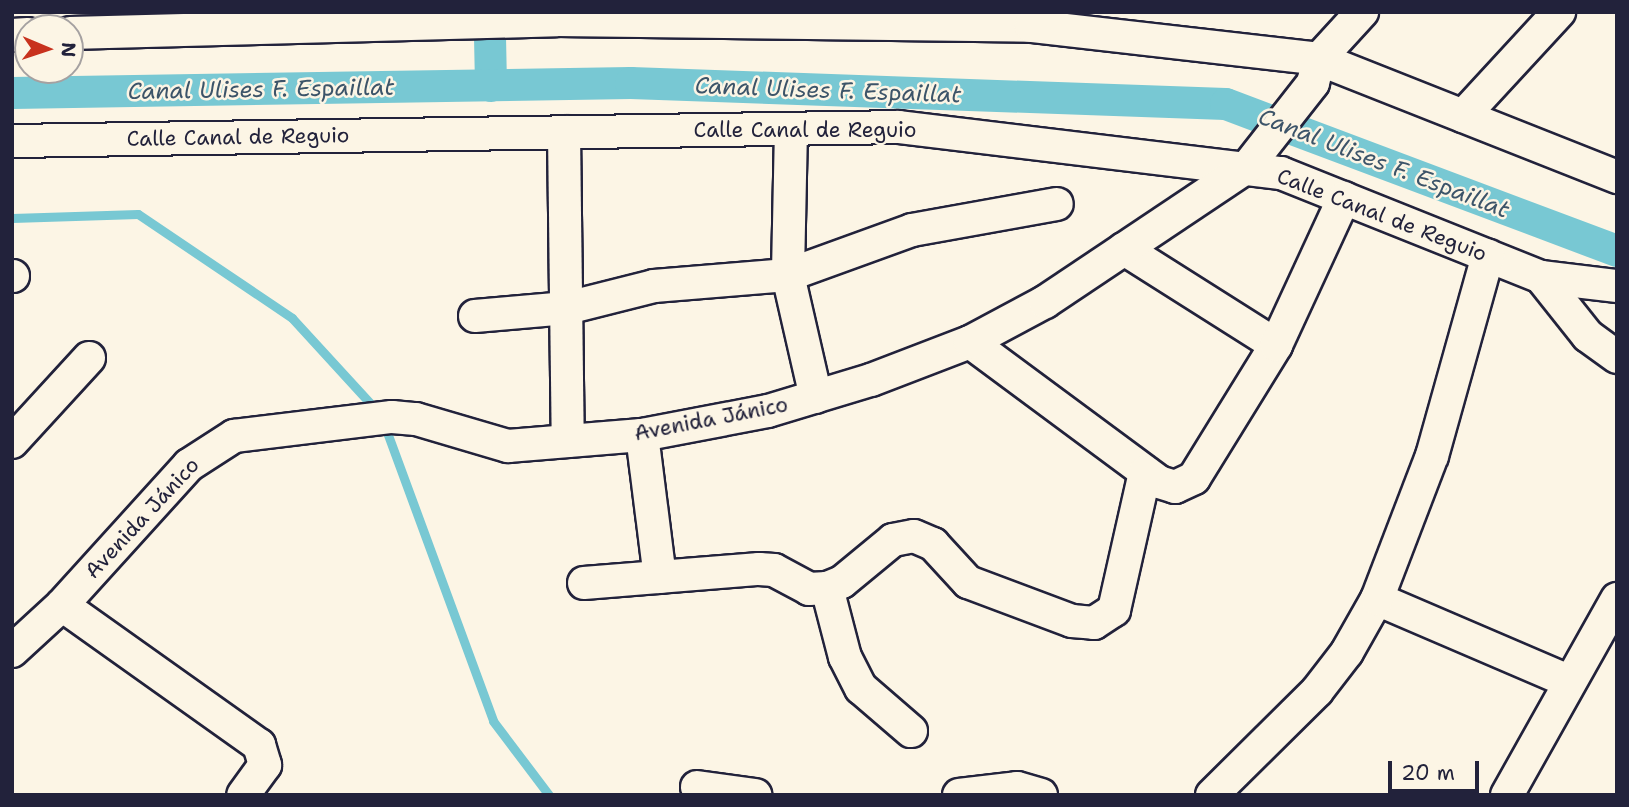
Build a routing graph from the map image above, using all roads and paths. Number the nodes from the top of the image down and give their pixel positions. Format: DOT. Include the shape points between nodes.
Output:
graph roads {
  1 [pos="1362,12"];
  2 [pos="1559,12"];
  3 [pos="556,16"];
  4 [pos="675,17"];
  5 [pos="84,33"];
  6 [pos="1316,71"];
  7 [pos="1463,116"];
  8 [pos="791,129"];
  9 [pos="564,132"];
  10 [pos="12,141"];
  11 [pos="1255,159"];
  12 [pos="1617,177"];
  13 [pos="1343,198"];
  14 [pos="1057,204"];
  15 [pos="1124,249"];
  16 [pos="1488,256"];
  17 [pos="788,275"];
  18 [pos="1541,277"];
  19 [pos="1617,286"];
  20 [pos="566,308"];
  21 [pos="475,316"];
  22 [pos="970,342"];
  23 [pos="1276,345"];
  24 [pos="89,358"];
  25 [pos="1617,358"];
  26 [pos="816,397"];
  27 [pos="642,435"];
  28 [pos="568,441"];
  29 [pos="12,442"];
  30 [pos="1145,472"];
  31 [pos="660,577"];
  32 [pos="584,583"];
  33 [pos="827,587"];
  34 [pos="1377,599"];
  35 [pos="1617,599"];
  36 [pos="62,605"];
  37 [pos="16,637"];
  38 [pos="1568,681"];
  39 [pos="911,731"];
  40 [pos="697,787"];
  41 [pos="243,795"];
  42 [pos="755,795"];
  43 [pos="959,795"];
  44 [pos="1041,795"];
  45 [pos="1212,795"];
  46 [pos="1507,795"];
  1 -- 6 [label="street, Avenida Jánico"];
  2 -- 7 [label="street"];
  3 -- 4 [label="street"];
  3 -- 5 [label="street"];
  4 -- 6 [label="street" via="1031,26"];
  6 -- 7 [label="street"];
  6 -- 11 [label="street, Avenida Jánico"];
  7 -- 12 [label="street"];
  8 -- 9 [label="street, Calle Canal de Reguio"];
  8 -- 11 [label="street, Calle Canal de Reguio" via="899,127"];
  8 -- 17 [label="street"];
  9 -- 10 [label="street, Calle Canal de Reguio"];
  9 -- 20 [label="street"];
  11 -- 13 [label="street, Calle Canal de Reguio"];
  11 -- 15 [label="street, Avenida Jánico"];
  13 -- 16 [label="street, Calle Canal de Reguio"];
  13 -- 23 [label="street"];
  14 -- 17 [label="street" via="912,230"];
  15 -- 22 [label="street, Avenida Jánico" via="1045,302"];
  15 -- 23 [label="street"];
  16 -- 18 [label="street, Calle Canal de Reguio"];
  16 -- 34 [label="street" via="1432,456"];
  17 -- 20 [label="street" via="654,286"];
  17 -- 26 [label="street"];
  18 -- 19 [label="street, Calle Canal de Reguio"];
  18 -- 25 [label="street" via="1588,336"];
  20 -- 21 [label="street"];
  20 -- 28 [label="street"];
  22 -- 26 [label="street, Avenida Jánico"];
  22 -- 30 [label="street"];
  23 -- 30 [label="street" via="1194,478 1175,487"];
  24 -- 29 [label="street"];
  26 -- 27 [label="street, Avenida Jánico"];
  27 -- 28 [label="street, Avenida Jánico"];
  27 -- 31 [label="street"];
  28 -- 36 [label="street, Avenida Jánico" via="508,446 416,419 233,436 208,448"];
  30 -- 33 [label="street" via="1114,611 1094,623 1072,621 968,582 933,544 914,536 892,540 842,582"];
  31 -- 32 [label="street"];
  31 -- 33 [label="street" via="759,569 774,570 809,589"];
  33 -- 39 [label="street" via="845,657 861,688"];
  34 -- 38 [label="street"];
  34 -- 45 [label="street" via="1347,652 1317,691"];
  35 -- 38 [label="street"];
  36 -- 37 [label="street, Avenida Jánico"];
  36 -- 41 [label="street" via="258,745 265,765"];
  38 -- 46 [label="street"];
  40 -- 42 [label="street"];
  43 -- 44 [label="street" via="1017,788"];
}
